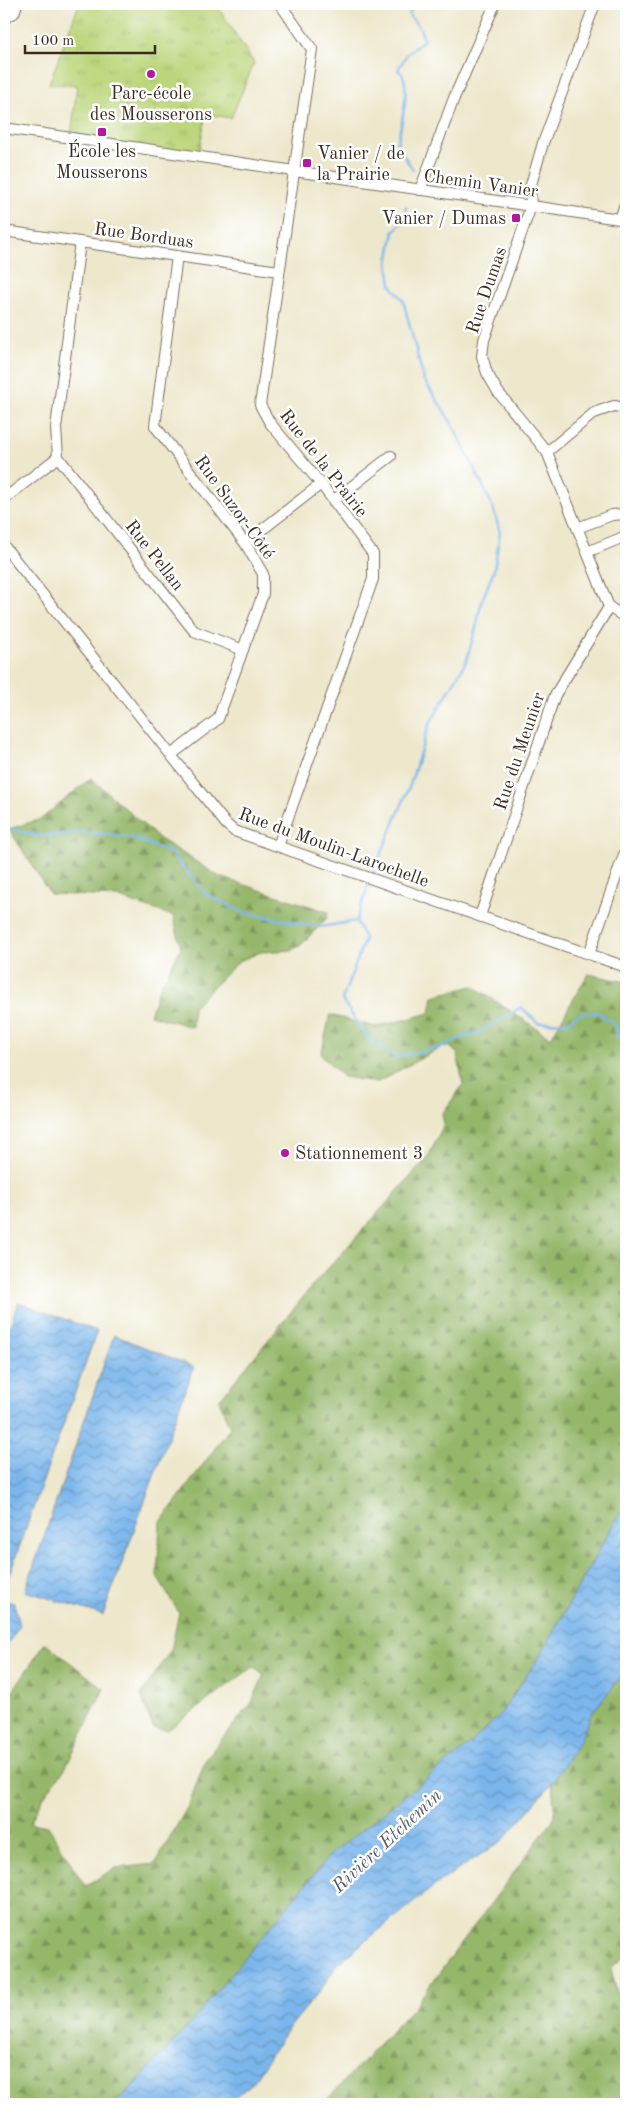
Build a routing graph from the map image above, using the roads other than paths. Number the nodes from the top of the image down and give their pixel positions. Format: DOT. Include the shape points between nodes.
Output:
graph roads {
  1 [pos="17,4"];
  2 [pos="280,4"];
  3 [pos="495,4"];
  4 [pos="595,4"];
  5 [pos="4,18"];
  6 [pos="4,128"];
  7 [pos="294,172"];
  8 [pos="420,190"];
  9 [pos="626,200"];
  10 [pos="532,206"];
  11 [pos="623,220"];
  12 [pos="4,231"];
  13 [pos="80,242"];
  14 [pos="178,256"];
  15 [pos="279,271"];
  16 [pos="626,408"];
  17 [pos="547,452"];
  18 [pos="391,456"];
  19 [pos="58,457"];
  20 [pos="321,484"];
  21 [pos="4,499"];
  22 [pos="333,501"];
  23 [pos="626,514"];
  24 [pos="577,528"];
  25 [pos="626,536"];
  26 [pos="245,542"];
  27 [pos="4,546"];
  28 [pos="587,552"];
  29 [pos="609,606"];
  30 [pos="626,618"];
  31 [pos="243,650"];
  32 [pos="171,755"];
  33 [pos="278,846"];
  34 [pos="626,849"];
  35 [pos="480,916"];
  36 [pos="589,954"];
  37 [pos="626,967"];
  1 -- 5 [label="street" via="14,13"];
  2 -- 7 [label="street, Rue de la Prairie" via="312,49"];
  3 -- 8 [label="street" via="454,98"];
  4 -- 10 [label="street, Rue Dumas" via="543,143 530,188"];
  6 -- 7 [label="street, Chemin Vanier"];
  7 -- 8 [label="street, Chemin Vanier"];
  7 -- 15 [label="street, Rue de la Prairie"];
  8 -- 10 [label="street, Chemin Vanier"];
  9 -- 11 [label="street"];
  10 -- 11 [label="street, Chemin Vanier"];
  10 -- 17 [label="street, Rue Dumas" via="484,340 482,356 498,392"];
  12 -- 13 [label="street, Rue Borduas"];
  13 -- 14 [label="street, Rue Borduas"];
  13 -- 19 [label="street" via="56,428"];
  14 -- 15 [label="street, Rue Borduas"];
  14 -- 26 [label="street, Rue Suzor-Côté" via="155,426"];
  15 -- 20 [label="street, Rue de la Prairie" via="260,405 270,423"];
  16 -- 17 [label="street" via="614,406 594,413"];
  17 -- 24 [label="street, Rue Dumas"];
  18 -- 22 [label="street"];
  19 -- 21 [label="street"];
  19 -- 31 [label="street, Rue Pellan" via="194,631"];
  20 -- 22 [label="street, Rue de la Prairie"];
  20 -- 26 [label="street"];
  22 -- 33 [label="street, Rue de la Prairie" via="373,554 373,579"];
  23 -- 24 [label="street" via="612,515"];
  24 -- 28 [label="street, Rue Dumas"];
  25 -- 28 [label="street"];
  26 -- 31 [label="street, Rue Suzor-Côté" via="263,574 263,594"];
  27 -- 32 [label="street, Rue du Moulin-Larochelle"];
  28 -- 29 [label="street, Rue Dumas"];
  29 -- 30 [label="street"];
  29 -- 35 [label="street, Rue du Meunier" via="555,695"];
  31 -- 32 [label="street, Rue Suzor-Côté" via="218,719"];
  32 -- 33 [label="street, Rue du Moulin-Larochelle" via="234,831"];
  33 -- 35 [label="street, Rue du Moulin-Larochelle"];
  34 -- 36 [label="street"];
  35 -- 36 [label="street, Rue du Moulin-Larochelle"];
  36 -- 37 [label="street, Rue du Moulin-Larochelle"];
}
